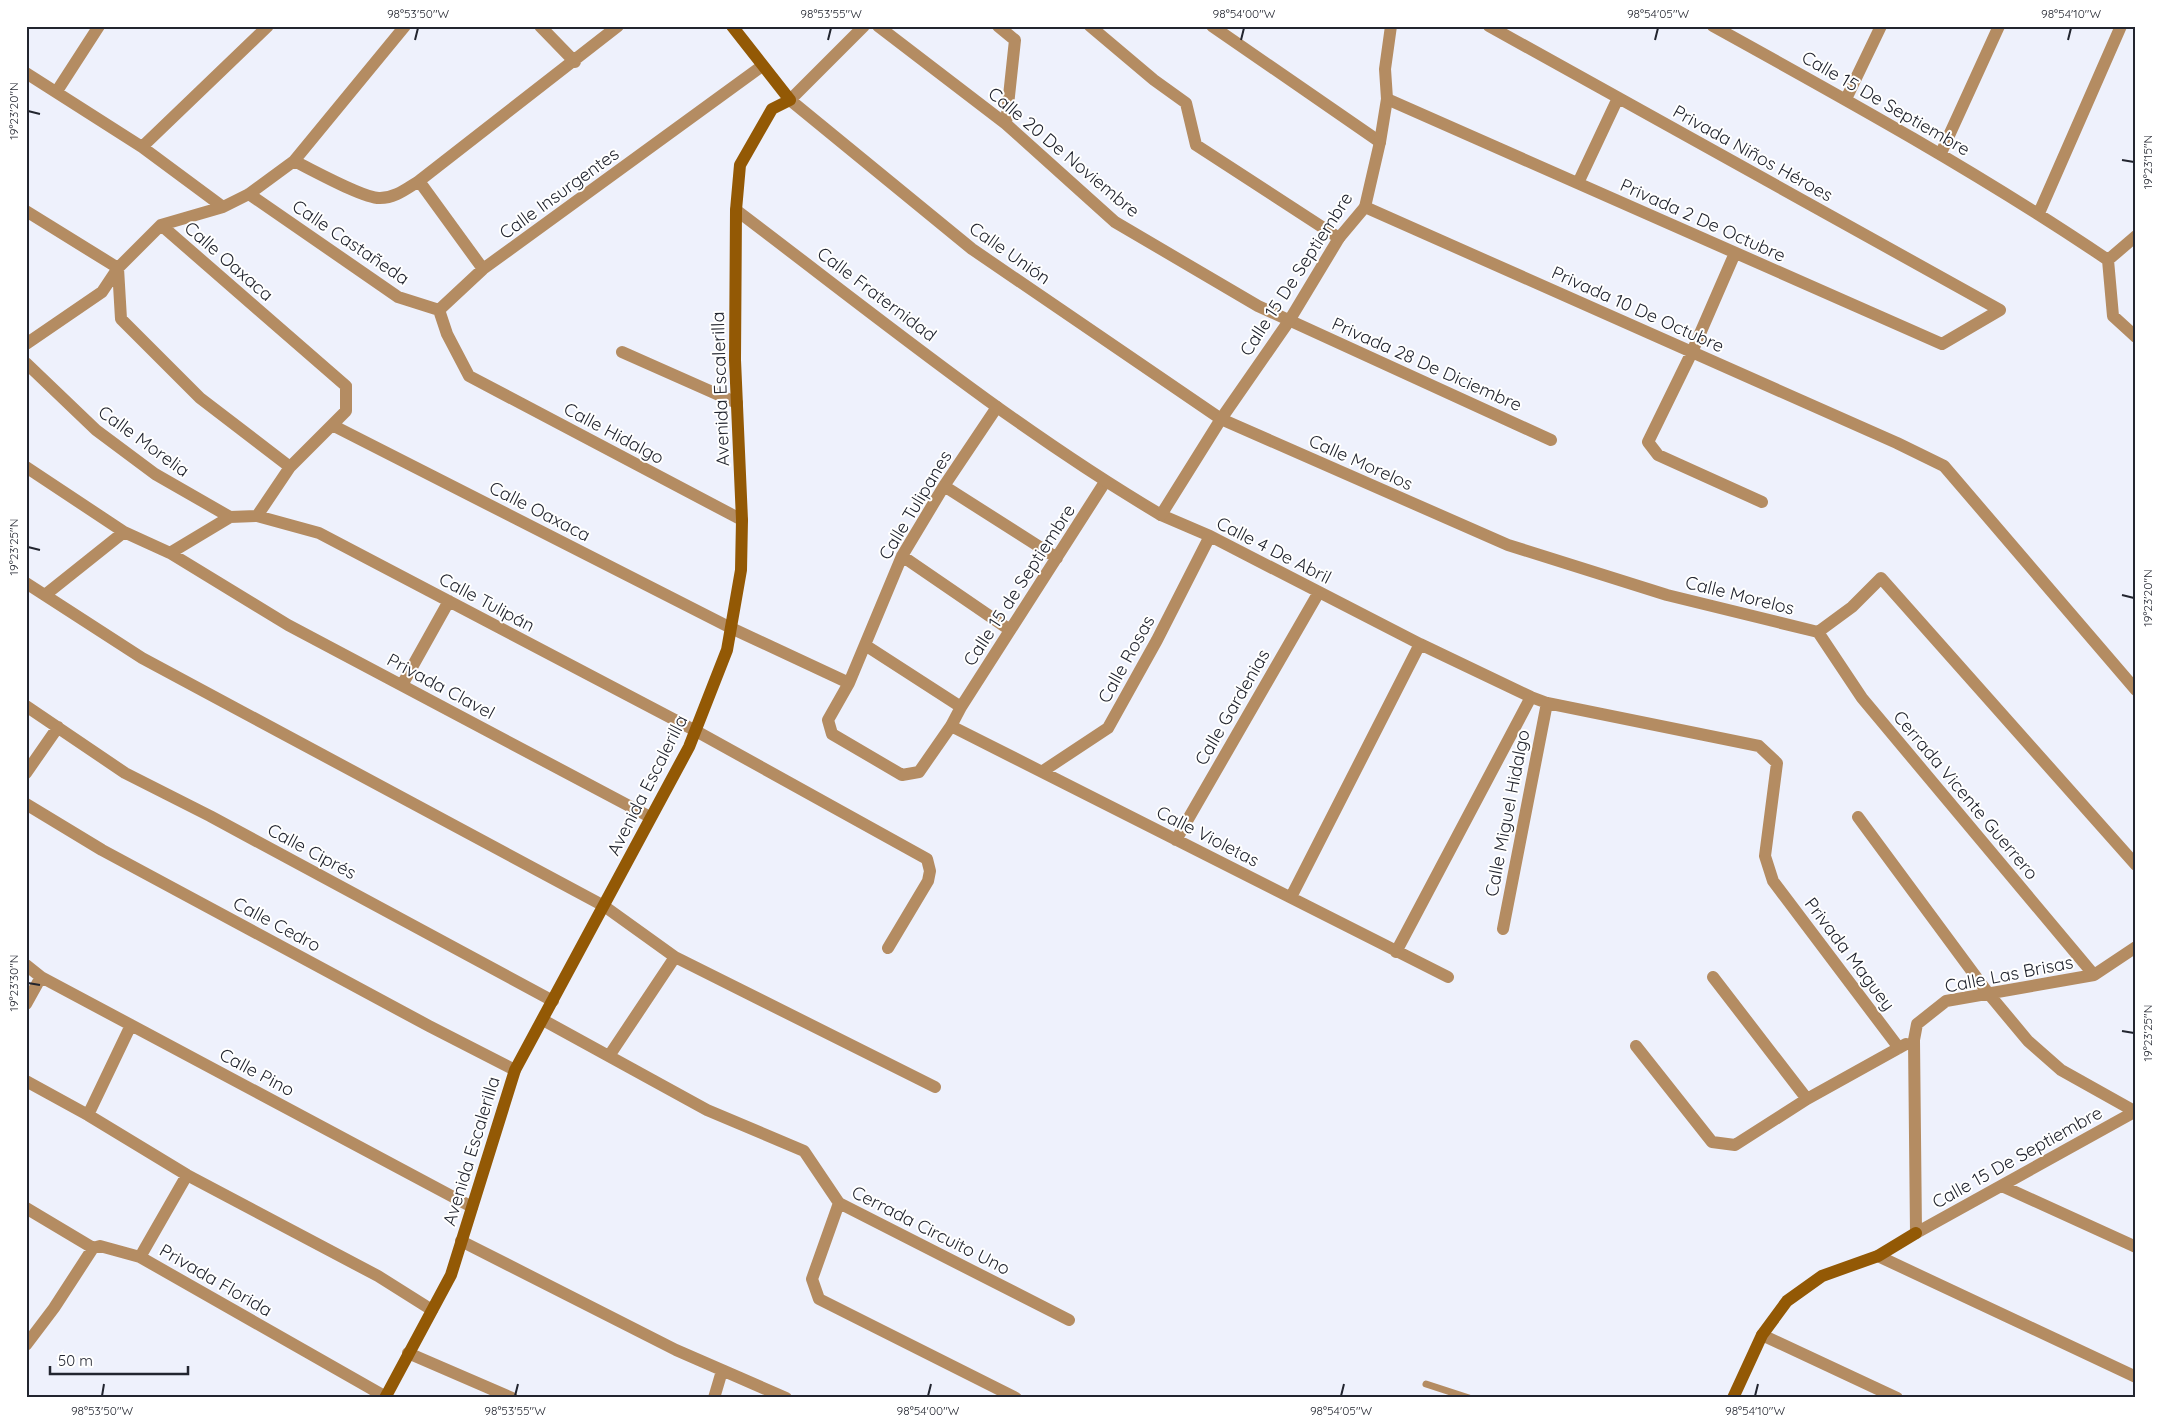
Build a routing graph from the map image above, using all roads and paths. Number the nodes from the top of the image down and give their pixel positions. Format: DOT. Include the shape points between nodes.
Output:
graph roads {
  1 [pos="99,26"];
  2 [pos="268,26"];
  3 [pos="406,26"];
  4 [pos="540,26"];
  5 [pos="618,26"];
  6 [pos="732,26"];
  7 [pos="864,26"];
  8 [pos="878,26"];
  9 [pos="998,26"];
  10 [pos="1090,26"];
  11 [pos="1212,26"];
  12 [pos="1391,26"];
  13 [pos="1489,26"];
  14 [pos="1713,26"];
  15 [pos="1881,26"];
  16 [pos="1998,26"];
  17 [pos="2121,26"];
  18 [pos="575,62"];
  19 [pos="762,66"];
  20 [pos="26,73"];
  21 [pos="57,91"];
  22 [pos="1618,98"];
  23 [pos="1387,99"];
  24 [pos="1846,99"];
  25 [pos="790,100"];
  26 [pos="1006,124"];
  27 [pos="1380,142"];
  28 [pos="142,147"];
  29 [pos="1941,153"];
  30 [pos="294,161"];
  31 [pos="419,182"];
  32 [pos="1578,183"];
  33 [pos="249,194"];
  34 [pos="223,206"];
  35 [pos="1365,207"];
  36 [pos="736,210"];
  37 [pos="26,212"];
  38 [pos="2039,214"];
  39 [pos="161,225"];
  40 [pos="2136,236"];
  41 [pos="1339,238"];
  42 [pos="1735,253"];
  43 [pos="2108,260"];
  44 [pos="118,268"];
  45 [pos="483,270"];
  46 [pos="439,310"];
  47 [pos="2000,310"];
  48 [pos="1289,320"];
  49 [pos="2136,337"];
  50 [pos="26,344"];
  51 [pos="622,352"];
  52 [pos="1692,352"];
  53 [pos="26,363"];
  54 [pos="737,403"];
  55 [pos="998,407"];
  56 [pos="1221,419"];
  57 [pos="332,425"];
  58 [pos="1551,440"];
  59 [pos="26,467"];
  60 [pos="290,467"];
  61 [pos="1105,482"];
  62 [pos="944,486"];
  63 [pos="1762,502"];
  64 [pos="1161,515"];
  65 [pos="257,516"];
  66 [pos="230,517"];
  67 [pos="742,520"];
  68 [pos="124,532"];
  69 [pos="1210,536"];
  70 [pos="170,553"];
  71 [pos="902,556"];
  72 [pos="1057,558"];
  73 [pos="26,583"];
  74 [pos="1319,592"];
  75 [pos="44,595"];
  76 [pos="449,601"];
  77 [pos="731,628"];
  78 [pos="1010,630"];
  79 [pos="1818,632"];
  80 [pos="1420,644"];
  81 [pos="865,645"];
  82 [pos="849,683"];
  83 [pos="402,685"];
  84 [pos="2136,690"];
  85 [pos="1531,697"];
  86 [pos="1546,703"];
  87 [pos="26,706"];
  88 [pos="961,707"];
  89 [pos="951,726"];
  90 [pos="58,727"];
  91 [pos="696,731"];
  92 [pos="1043,771"];
  93 [pos="26,773"];
  94 [pos="26,804"];
  95 [pos="650,817"];
  96 [pos="1858,817"];
  97 [pos="1176,840"];
  98 [pos="2136,865"];
  99 [pos="1291,897"];
  100 [pos="604,906"];
  101 [pos="1503,929"];
  102 [pos="2136,947"];
  103 [pos="888,948"];
  104 [pos="1396,952"];
  105 [pos="675,957"];
  106 [pos="26,966"];
  107 [pos="2094,975"];
  108 [pos="41,977"];
  109 [pos="1448,977"];
  110 [pos="1713,977"];
  111 [pos="1988,993"];
  112 [pos="553,1001"];
  113 [pos="26,1004"];
  114 [pos="543,1020"];
  115 [pos="131,1025"];
  116 [pos="1914,1040"];
  117 [pos="1636,1046"];
  118 [pos="1899,1048"];
  119 [pos="609,1056"];
  120 [pos="515,1070"];
  121 [pos="26,1081"];
  122 [pos="935,1087"];
  123 [pos="1807,1099"];
  124 [pos="2135,1112"];
  125 [pos="88,1115"];
  126 [pos="187,1175"];
  127 [pos="2002,1186"];
  128 [pos="839,1203"];
  129 [pos="472,1207"];
  130 [pos="26,1208"];
  131 [pos="1916,1233"];
  132 [pos="461,1241"];
  133 [pos="2136,1247"];
  134 [pos="93,1248"];
  135 [pos="1878,1256"];
  136 [pos="140,1257"];
  137 [pos="432,1310"];
  138 [pos="1069,1320"];
  139 [pos="1762,1335"];
  140 [pos="26,1345"];
  141 [pos="408,1353"];
  142 [pos="722,1371"];
  143 [pos="2136,1376"];
  144 [pos="1426,1384"];
  145 [pos="386,1397"];
  146 [pos="512,1398"];
  147 [pos="714,1398"];
  148 [pos="786,1398"];
  149 [pos="1016,1398"];
  150 [pos="1469,1398"];
  151 [pos="1733,1398"];
  152 [pos="1897,1398"];
  1 -- 21 [label="street"];
  2 -- 28 [label="street"];
  3 -- 30 [label="street"];
  4 -- 18 [label="street"];
  5 -- 18 [label="street"];
  6 -- 19 [label="main road"];
  7 -- 25 [label="street"];
  8 -- 26 [label="street, Calle 20 De Noviembre"];
  9 -- 26 [label="street" via="1015,40"];
  10 -- 41 [label="street" via="1186,104 1196,145"];
  11 -- 27 [label="street"];
  12 -- 23 [label="street, Calle 15 De Septiembre" via="1386,69"];
  13 -- 22 [label="street, Privada Niños Héroes"];
  14 -- 24 [label="street, Calle 15 De Septiembre"];
  15 -- 24 [label="street"];
  16 -- 29 [label="street"];
  17 -- 38 [label="street"];
  18 -- 31 [label="street"];
  19 -- 25 [label="main road"];
  19 -- 45 [label="street, Calle Insurgentes"];
  20 -- 21 [label="street"];
  21 -- 28 [label="street"];
  22 -- 32 [label="street"];
  22 -- 47 [label="street, Privada Niños Héroes"];
  23 -- 27 [label="street, Calle 15 De Septiembre"];
  23 -- 32 [label="street, Privada 2 De Octubre"];
  24 -- 29 [label="street, Calle 15 De Septiembre"];
  25 -- 36 [label="main road, Avenida Escalerilla" via="772,109 740,165"];
  25 -- 56 [label="street, Calle Unión" via="972,249"];
  26 -- 48 [label="street, Calle 20 De Noviembre" via="1115,222 1258,306"];
  27 -- 35 [label="street, Calle 15 De Septiembre"];
  28 -- 34 [label="street"];
  29 -- 38 [label="street, Calle 15 De Septiembre"];
  30 -- 31 [label="street" via="378,199 397,195"];
  30 -- 33 [label="street"];
  31 -- 45 [label="street"];
  32 -- 42 [label="street, Privada 2 De Octubre"];
  33 -- 34 [label="street"];
  33 -- 46 [label="street, Calle Castañeda" via="398,297"];
  34 -- 39 [label="street"];
  35 -- 41 [label="street, Calle 15 De Septiembre"];
  35 -- 52 [label="street, Privada 10 De Octubre"];
  36 -- 54 [label="main road, Avenida Escalerilla"];
  36 -- 55 [label="street, Calle Fraternidad"];
  37 -- 44 [label="street"];
  38 -- 43 [label="street, Calle 15 De Septiembre"];
  39 -- 44 [label="street"];
  39 -- 57 [label="street, Calle Oaxaca" via="346,386 346,411"];
  40 -- 43 [label="street"];
  41 -- 48 [label="street, Calle 15 De Septiembre"];
  42 -- 47 [label="street, Privada 2 De Octubre" via="1942,344"];
  42 -- 52 [label="street"];
  43 -- 49 [label="street" via="2114,316"];
  44 -- 50 [label="street" via="102,292"];
  44 -- 60 [label="street" via="121,319 200,398"];
  45 -- 46 [label="street, Calle Insurgentes"];
  46 -- 67 [label="street, Calle Hidalgo" via="468,376"];
  48 -- 56 [label="street, Calle 15 De Septiembre"];
  48 -- 58 [label="street, Privada 28 De Diciembre"];
  51 -- 54 [label="street"];
  52 -- 63 [label="street" via="1648,442 1658,455"];
  52 -- 84 [label="street, Privada 10 De Octubre" via="1944,466"];
  53 -- 66 [label="street, Calle Morelia" via="96,430 148,469"];
  54 -- 67 [label="main road, Avenida Escalerilla"];
  55 -- 61 [label="street, Calle 4 De Abril"];
  55 -- 62 [label="street, Calle Tulipanes"];
  56 -- 64 [label="street, Calle 15 De Septiembre"];
  56 -- 79 [label="street, Calle Morelos" via="1508,545 1667,595"];
  57 -- 60 [label="street"];
  57 -- 77 [label="street, Calle Oaxaca"];
  59 -- 68 [label="street, Privada Clavel"];
  60 -- 65 [label="street"];
  61 -- 64 [label="street, Calle 4 De Abril"];
  61 -- 72 [label="street, Calle 15 de Septiembre"];
  62 -- 71 [label="street, Calle Tulipanes"];
  62 -- 72 [label="street"];
  64 -- 69 [label="street, Calle 4 De Abril"];
  65 -- 66 [label="street"];
  65 -- 76 [label="street, Calle Tulipán" via="319,532"];
  66 -- 70 [label="street"];
  67 -- 77 [label="main road, Avenida Escalerilla" via="741,570"];
  68 -- 70 [label="street, Privada Clavel"];
  68 -- 75 [label="street"];
  69 -- 74 [label="street, Calle 4 De Abril"];
  69 -- 92 [label="street, Calle Rosas" via="1108,728"];
  70 -- 83 [label="street, Privada Clavel" via="257,607"];
  71 -- 78 [label="street"];
  71 -- 81 [label="street, Calle Tulipanes"];
  72 -- 78 [label="street, Calle 15 de Septiembre"];
  73 -- 75 [label="street"];
  74 -- 80 [label="street, Calle 4 De Abril"];
  74 -- 97 [label="street, Calle Gardenias"];
  75 -- 100 [label="street" via="142,658"];
  76 -- 83 [label="street"];
  76 -- 91 [label="street, Calle Tulipán"];
  77 -- 82 [label="street, Calle Oaxaca"];
  77 -- 91 [label="main road, Avenida Escalerilla" via="727,650"];
  78 -- 88 [label="street, Calle 15 de Septiembre"];
  79 -- 98 [label="street" via="1852,607 1881,578"];
  79 -- 107 [label="street, Cerrada Vicente Guerrero" via="1862,698"];
  80 -- 85 [label="street, Calle 4 De Abril"];
  80 -- 99 [label="street"];
  81 -- 82 [label="street, Calle Tulipanes"];
  81 -- 88 [label="street"];
  82 -- 89 [label="street, Calle Tulipanes" via="828,720 832,734 902,776 919,772"];
  83 -- 95 [label="street, Privada Clavel"];
  85 -- 86 [label="street, Calle 4 De Abril"];
  85 -- 104 [label="street"];
  86 -- 101 [label="street, Calle Miguel Hidalgo"];
  86 -- 118 [label="street, Privada Maguey" via="1759,746 1777,762 1765,856 1773,881"];
  87 -- 90 [label="street, Calle Ciprés"];
  88 -- 89 [label="street"];
  89 -- 92 [label="street, Calle Violetas"];
  90 -- 93 [label="street"];
  90 -- 112 [label="street, Calle Ciprés" via="125,773"];
  91 -- 95 [label="main road, Avenida Escalerilla"];
  91 -- 103 [label="street, Calle Tulipán" via="927,859 928,880"];
  92 -- 97 [label="street, Calle Violetas"];
  94 -- 120 [label="street, Calle Cedro" via="102,850"];
  95 -- 100 [label="main road, Avenida Escalerilla"];
  96 -- 111 [label="street"];
  97 -- 99 [label="street, Calle Violetas"];
  99 -- 104 [label="street, Calle Violetas"];
  100 -- 105 [label="street"];
  100 -- 112 [label="main road, Avenida Escalerilla"];
  102 -- 107 [label="street, Calle Las Brisas"];
  104 -- 109 [label="street, Calle Violetas"];
  105 -- 119 [label="street"];
  105 -- 122 [label="street"];
  106 -- 108 [label="street, Calle Pino"];
  107 -- 111 [label="street, Calle Las Brisas"];
  108 -- 113 [label="street"];
  108 -- 115 [label="street, Calle Pino"];
  110 -- 123 [label="street"];
  111 -- 116 [label="street, Calle Las Brisas" via="1946,1001 1917,1024"];
  111 -- 124 [label="street" via="2028,1041 2061,1070"];
  112 -- 114 [label="main road, Avenida Escalerilla"];
  114 -- 119 [label="street, Cerrada Circuito Uno"];
  114 -- 120 [label="main road, Avenida Escalerilla"];
  115 -- 125 [label="street"];
  115 -- 129 [label="street, Calle Pino"];
  116 -- 118 [label="street"];
  116 -- 131 [label="street, Calle Las Brisas"];
  117 -- 123 [label="street" via="1712,1142 1735,1145"];
  118 -- 123 [label="street"];
  119 -- 128 [label="street, Cerrada Circuito Uno" via="707,1110 804,1151"];
  120 -- 129 [label="main road, Avenida Escalerilla"];
  121 -- 125 [label="street"];
  124 -- 127 [label="street, Calle 15 De Septiembre"];
  125 -- 126 [label="street"];
  126 -- 136 [label="street"];
  126 -- 137 [label="street" via="378,1276"];
  127 -- 131 [label="street, Calle 15 De Septiembre"];
  127 -- 133 [label="street"];
  128 -- 138 [label="street, Cerrada Circuito Uno"];
  128 -- 149 [label="street" via="812,1279 819,1299"];
  129 -- 132 [label="main road, Avenida Escalerilla"];
  130 -- 134 [label="street, Privada Florida"];
  131 -- 135 [label="main road"];
  132 -- 137 [label="main road, Avenida Escalerilla" via="451,1275"];
  132 -- 142 [label="street"];
  134 -- 136 [label="street, Privada Florida" via="100,1246"];
  134 -- 140 [label="street"];
  135 -- 139 [label="main road" via="1822,1276 1787,1301"];
  135 -- 143 [label="street"];
  136 -- 145 [label="street, Privada Florida"];
  137 -- 141 [label="main road, Avenida Escalerilla"];
  139 -- 151 [label="main road"];
  139 -- 152 [label="street"];
  141 -- 145 [label="main road, Avenida Escalerilla"];
  141 -- 146 [label="street"];
  142 -- 147 [label="street"];
  142 -- 148 [label="street"];
  144 -- 150 [label="lane"];
}
